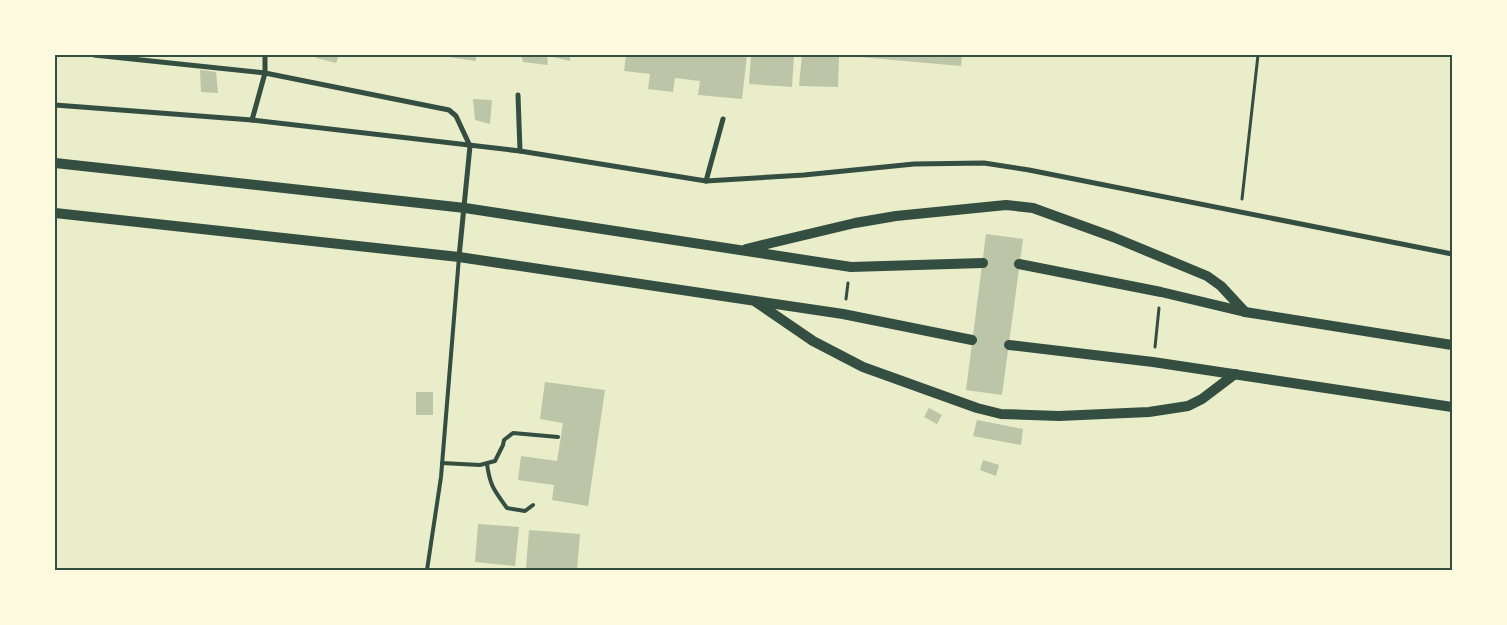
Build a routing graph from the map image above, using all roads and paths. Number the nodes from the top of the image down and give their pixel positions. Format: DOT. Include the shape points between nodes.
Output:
graph roads {
  1 [pos="94,55"];
  2 [pos="265,55"];
  3 [pos="1258,55"];
  4 [pos="264,73"];
  5 [pos="518,95"];
  6 [pos="55,105"];
  7 [pos="252,120"];
  8 [pos="723,120"];
  9 [pos="470,146"];
  10 [pos="520,151"];
  11 [pos="55,163"];
  12 [pos="706,181"];
  13 [pos="465,208"];
  14 [pos="1240,212"];
  15 [pos="55,213"];
  16 [pos="740,251"];
  17 [pos="1452,254"];
  18 [pos="459,257"];
  19 [pos="983,263"];
  20 [pos="1019,264"];
  21 [pos="851,267"];
  22 [pos="1161,292"];
  23 [pos="754,301"];
  24 [pos="1245,312"];
  25 [pos="843,314"];
  26 [pos="972,340"];
  27 [pos="1452,344"];
  28 [pos="1009,345"];
  29 [pos="1153,362"];
  30 [pos="1235,374"];
  31 [pos="1452,407"];
  32 [pos="558,437"];
  33 [pos="442,463"];
  34 [pos="487,464"];
  35 [pos="533,505"];
  36 [pos="427,570"];
  1 -- 4 [label="street"];
  2 -- 4 [label="street"];
  3 -- 14 [label="path"];
  4 -- 7 [label="street"];
  4 -- 9 [label="street" via="449,110 456,116"];
  5 -- 10 [label="street"];
  6 -- 7 [label="street"];
  7 -- 9 [label="street"];
  8 -- 12 [label="street"];
  9 -- 10 [label="street"];
  9 -- 13 [label="street"];
  10 -- 12 [label="street"];
  11 -- 13 [label="main road"];
  12 -- 14 [label="street" via="914,164 984,163"];
  13 -- 16 [label="main road"];
  13 -- 18 [label="street"];
  14 -- 17 [label="street"];
  15 -- 18 [label="main road"];
  16 -- 21 [label="main road"];
  16 -- 24 [label="main road" via="896,216 1020,206 1113,237 1193,269 1221,286"];
  18 -- 23 [label="main road"];
  18 -- 33 [label="lane"];
  19 -- 21 [label="main road"];
  20 -- 22 [label="main road"];
  21 -- 25 [label="path"];
  22 -- 24 [label="main road"];
  22 -- 29 [label="path"];
  23 -- 25 [label="main road"];
  23 -- 30 [label="main road" via="813,341 864,367 1002,414 1059,416 1149,412 1188,406"];
  24 -- 27 [label="main road"];
  25 -- 26 [label="main road"];
  28 -- 29 [label="main road"];
  29 -- 30 [label="main road"];
  30 -- 31 [label="main road"];
  32 -- 34 [label="lane" via="513,433 504,440 495,461"];
  33 -- 34 [label="lane"];
  33 -- 36 [label="lane"];
  34 -- 35 [label="lane" via="492,488 507,508 525,511"];
}
